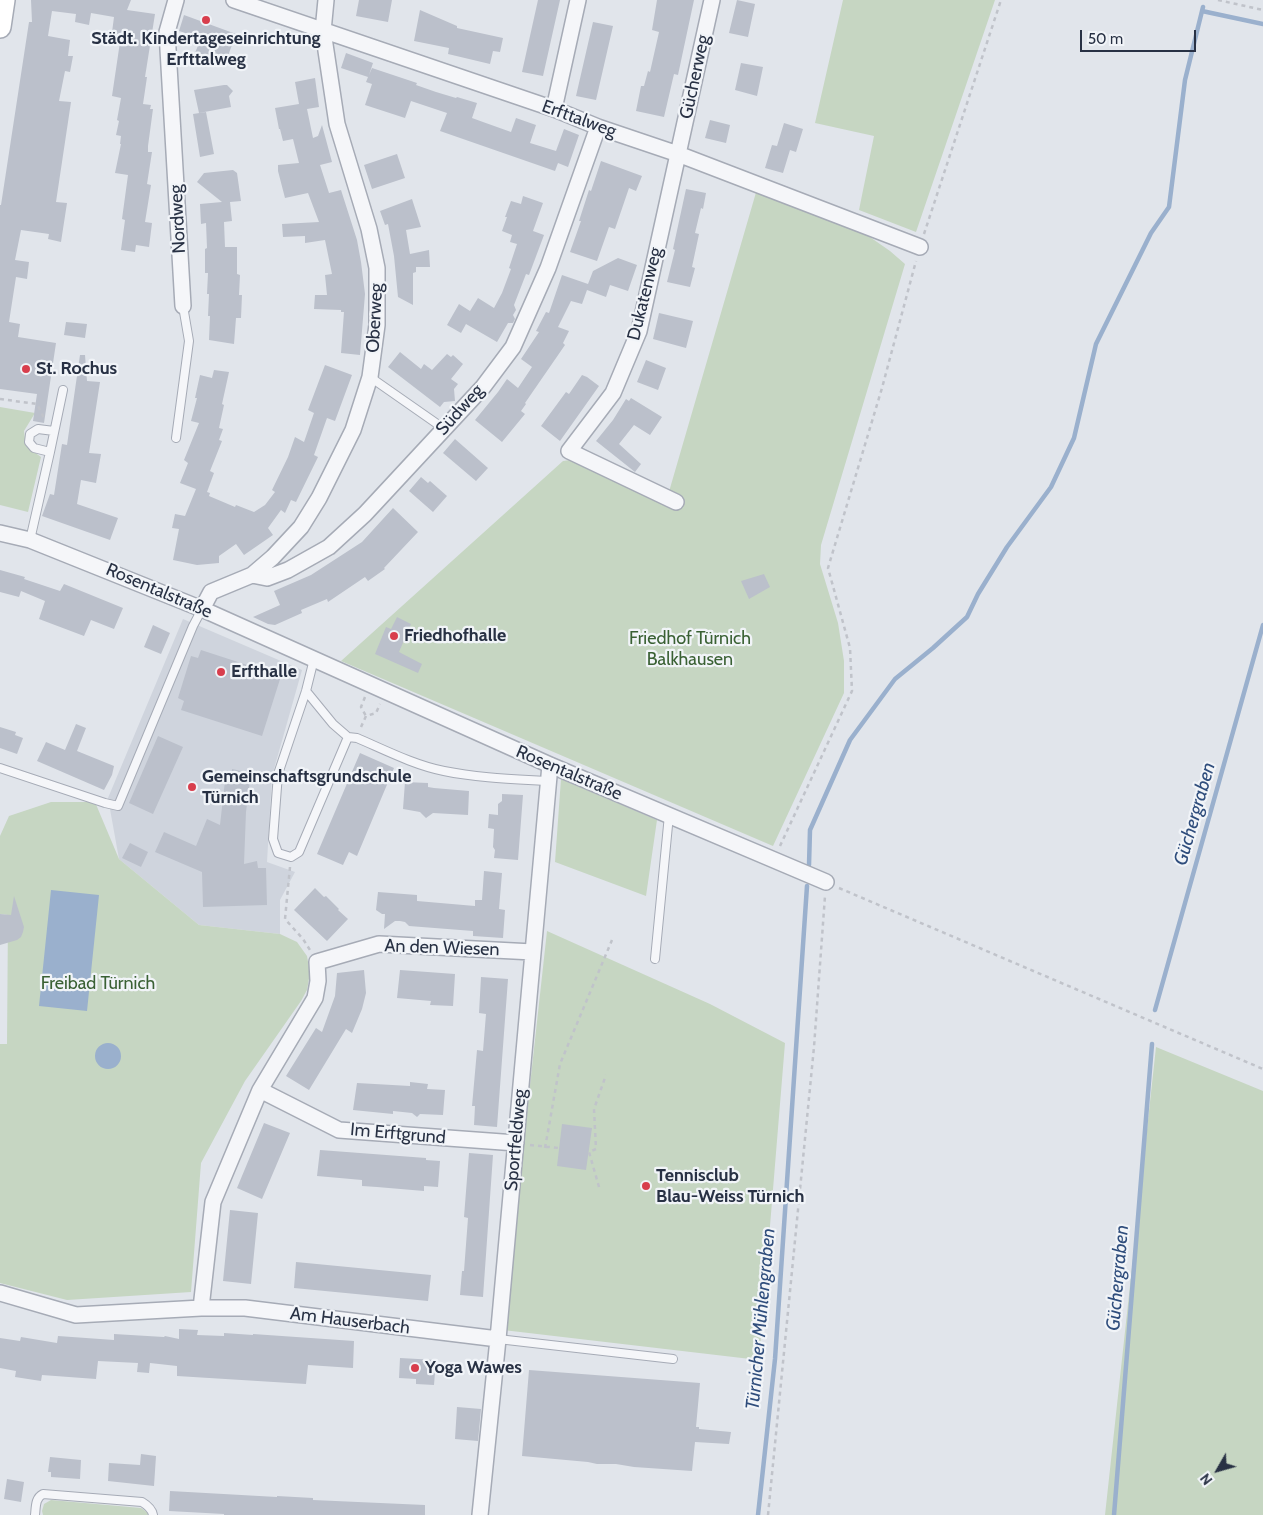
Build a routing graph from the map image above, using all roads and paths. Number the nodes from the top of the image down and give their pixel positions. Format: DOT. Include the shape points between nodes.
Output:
graph roads {
  1 [pos="4,0"];
  2 [pos="176,0"];
  3 [pos="234,0"];
  4 [pos="326,0"];
  5 [pos="578,0"];
  6 [pos="712,0"];
  7 [pos="1001,0"];
  8 [pos="1218,0"];
  9 [pos="1263,10"];
  10 [pos="0,27"];
  11 [pos="323,31"];
  12 [pos="554,110"];
  13 [pos="598,127"];
  14 [pos="678,154"];
  15 [pos="920,247"];
  16 [pos="183,306"];
  17 [pos="370,377"];
  18 [pos="63,390"];
  19 [pos="0,399"];
  20 [pos="44,418"];
  21 [pos="443,428"];
  22 [pos="54,431"];
  23 [pos="176,438"];
  24 [pos="50,452"];
  25 [pos="676,502"];
  26 [pos="0,534"];
  27 [pos="30,540"];
  28 [pos="252,575"];
  29 [pos="202,609"];
  30 [pos="314,660"];
  31 [pos="370,685"];
  32 [pos="306,691"];
  33 [pos="385,692"];
  34 [pos="366,716"];
  35 [pos="348,737"];
  36 [pos="357,738"];
  37 [pos="550,765"];
  38 [pos="0,768"];
  39 [pos="548,781"];
  40 [pos="669,815"];
  41 [pos="291,857"];
  42 [pos="774,861"];
  43 [pos="826,882"];
  44 [pos="612,940"];
  45 [pos="533,952"];
  46 [pos="656,959"];
  47 [pos="317,962"];
  48 [pos="1263,1069"];
  49 [pos="606,1075"];
  50 [pos="260,1090"];
  51 [pos="516,1144"];
  52 [pos="545,1148"];
  53 [pos="559,1148"];
  54 [pos="599,1187"];
  55 [pos="0,1293"];
  56 [pos="201,1308"];
  57 [pos="498,1339"];
  58 [pos="673,1359"];
  59 [pos="35,1515"];
  60 [pos="153,1515"];
  61 [pos="480,1515"];
  62 [pos="768,1515"];
  1 -- 10 [label="main road"];
  2 -- 16 [label="street, Nordweg" via="168,32"];
  3 -- 11 [label="street, Erfttalweg"];
  4 -- 11 [label="street, Oberweg"];
  5 -- 12 [label="street"];
  6 -- 14 [label="street, Gücherweg"];
  7 -- 15 [label="path"];
  8 -- 9 [label="path"];
  11 -- 12 [label="street, Erfttalweg"];
  11 -- 17 [label="street, Oberweg" via="337,124 377,268 377,325"];
  12 -- 13 [label="street, Erfttalweg"];
  13 -- 14 [label="street, Erfttalweg"];
  13 -- 21 [label="street, Südweg" via="548,268 513,347 483,386"];
  14 -- 15 [label="street, Erfttalweg"];
  14 -- 25 [label="street, Dukatenweg" via="638,331 612,393 569,451"];
  15 -- 42 [label="path" via="828,568 850,648 852,691"];
  16 -- 23 [label="lane, Nordweg" via="189,341"];
  17 -- 21 [label="lane"];
  17 -- 28 [label="street, Oberweg" via="353,430 319,498 301,527"];
  18 -- 22 [label="lane"];
  19 -- 20 [label="path" via="37,404"];
  21 -- 28 [label="street, Südweg" via="366,514 329,546 288,570 267,578"];
  22 -- 24 [label="lane"];
  22 -- 24 [label="lane" via="38,429 30,434 29,442 34,448"];
  24 -- 27 [label="lane"];
  26 -- 27 [label="street, Rosentalstraße"];
  27 -- 29 [label="street, Rosentalstraße"];
  28 -- 29 [label="street, Südweg" via="211,592"];
  29 -- 30 [label="street, Rosentalstraße"];
  29 -- 38 [label="lane" via="118,806"];
  30 -- 31 [label="street, Rosentalstraße"];
  30 -- 32 [label="lane"];
  31 -- 33 [label="street, Rosentalstraße"];
  31 -- 34 [label="path" via="361,707"];
  32 -- 35 [label="lane"];
  32 -- 41 [label="lane" via="278,774 273,839 278,852"];
  33 -- 34 [label="path" via="376,713"];
  33 -- 37 [label="street, Rosentalstraße"];
  34 -- 36 [label="path"];
  35 -- 36 [label="lane"];
  35 -- 41 [label="lane" via="300,852"];
  36 -- 39 [label="lane" via="442,771"];
  37 -- 39 [label="street, Sportfeldweg"];
  37 -- 40 [label="street, Rosentalstraße"];
  39 -- 45 [label="street, Sportfeldweg"];
  40 -- 42 [label="street, Rosentalstraße"];
  40 -- 46 [label="lane"];
  41 -- 47 [label="path" via="285,919"];
  42 -- 43 [label="street, Rosentalstraße"];
  43 -- 48 [label="path"];
  43 -- 62 [label="path" via="814,1047"];
  44 -- 52 [label="path" via="560,1064"];
  45 -- 47 [label="street, An den Wiesen" via="380,944"];
  45 -- 51 [label="street, Sportfeldweg"];
  47 -- 50 [label="street" via="315,998"];
  49 -- 54 [label="path" via="594,1108 596,1149 589,1152"];
  50 -- 51 [label="street, Im Erftgrund" via="339,1130"];
  50 -- 56 [label="street" via="213,1202"];
  51 -- 52 [label="path"];
  51 -- 57 [label="street, Sportfeldweg"];
  52 -- 53 [label="path"];
  55 -- 56 [label="street, Am Hauserbach" via="76,1315"];
  56 -- 57 [label="street, Am Hauserbach" via="245,1308"];
  57 -- 58 [label="lane"];
  57 -- 61 [label="street, Sportfeldweg"];
  59 -- 60 [label="lane" via="36,1501 43,1494 142,1502 148,1505"];
}
